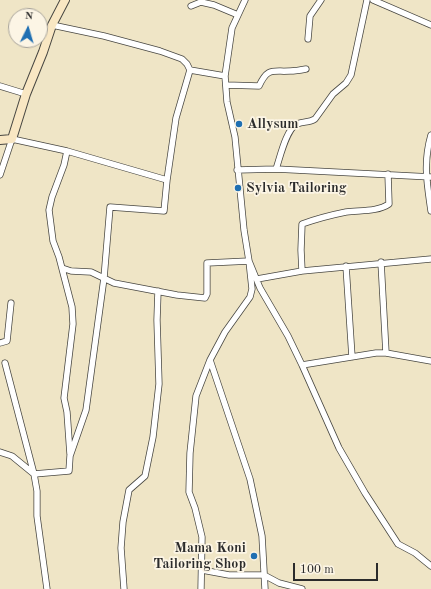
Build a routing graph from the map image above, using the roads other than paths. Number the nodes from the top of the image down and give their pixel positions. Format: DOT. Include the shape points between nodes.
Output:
graph roads {
  1 [pos="65,0"];
  2 [pos="245,0"];
  3 [pos="322,0"];
  4 [pos="367,0"];
  5 [pos="373,0"];
  6 [pos="191,6"];
  7 [pos="238,15"];
  8 [pos="52,25"];
  9 [pos="431,25"];
  10 [pos="308,39"];
  11 [pos="306,69"];
  12 [pos="190,70"];
  13 [pos="225,76"];
  14 [pos="226,85"];
  15 [pos="0,86"];
  16 [pos="26,94"];
  17 [pos="431,135"];
  18 [pos="12,139"];
  19 [pos="0,140"];
  20 [pos="67,151"];
  21 [pos="276,169"];
  22 [pos="237,170"];
  23 [pos="388,174"];
  24 [pos="0,175"];
  25 [pos="428,176"];
  26 [pos="167,180"];
  27 [pos="431,211"];
  28 [pos="431,259"];
  29 [pos="249,261"];
  30 [pos="381,262"];
  31 [pos="346,266"];
  32 [pos="62,268"];
  33 [pos="302,271"];
  34 [pos="104,278"];
  35 [pos="257,279"];
  36 [pos="158,291"];
  37 [pos="11,303"];
  38 [pos="0,343"];
  39 [pos="386,353"];
  40 [pos="352,356"];
  41 [pos="210,360"];
  42 [pos="431,361"];
  43 [pos="5,363"];
  44 [pos="302,365"];
  45 [pos="0,452"];
  46 [pos="70,456"];
  47 [pos="34,474"];
  48 [pos="431,566"];
  49 [pos="202,570"];
  50 [pos="264,575"];
  51 [pos="47,589"];
  52 [pos="124,589"];
  53 [pos="201,589"];
  54 [pos="265,589"];
  55 [pos="302,589"];
  1 -- 8 [label="street"];
  2 -- 7 [label="street"];
  3 -- 10 [label="street" via="310,16"];
  4 -- 21 [label="street" via="351,75 315,119 296,124 289,130"];
  5 -- 9 [label="street"];
  6 -- 7 [label="street" via="201,2"];
  7 -- 13 [label="street" via="232,28"];
  8 -- 12 [label="street" via="160,51 182,59"];
  8 -- 16 [label="street"];
  11 -- 14 [label="street" via="275,70 264,77 259,86"];
  12 -- 13 [label="street"];
  12 -- 26 [label="street" via="176,118"];
  13 -- 14 [label="street"];
  14 -- 22 [label="street" via="235,137"];
  15 -- 16 [label="street"];
  16 -- 18 [label="street"];
  17 -- 25 [label="street" via="427,155"];
  18 -- 19 [label="street"];
  18 -- 20 [label="street"];
  18 -- 24 [label="street"];
  20 -- 26 [label="street"];
  20 -- 32 [label="street" via="49,210 53,241"];
  21 -- 22 [label="street"];
  21 -- 23 [label="street"];
  22 -- 29 [label="street"];
  23 -- 25 [label="street"];
  23 -- 33 [label="street" via="389,204 383,208 346,212 302,224"];
  25 -- 27 [label="street"];
  26 -- 34 [label="street" via="164,211 110,207"];
  28 -- 30 [label="street"];
  29 -- 35 [label="street"];
  29 -- 36 [label="street" via="207,264 205,298"];
  29 -- 41 [label="street" via="252,289 250,297 225,332"];
  30 -- 31 [label="street"];
  30 -- 39 [label="street"];
  31 -- 33 [label="street"];
  31 -- 40 [label="street"];
  32 -- 34 [label="street" via="91,272"];
  32 -- 46 [label="street" via="73,316 64,398"];
  33 -- 35 [label="street"];
  34 -- 36 [label="street" via="114,283"];
  34 -- 46 [label="street" via="86,410"];
  35 -- 44 [label="street"];
  36 -- 52 [label="street" via="159,384 145,476 129,490 123,522"];
  37 -- 38 [label="street" via="7,341"];
  39 -- 40 [label="street"];
  39 -- 42 [label="street"];
  40 -- 44 [label="street"];
  41 -- 49 [label="street" via="196,396 190,453 189,492 202,537"];
  41 -- 50 [label="street" via="250,479 262,536"];
  43 -- 47 [label="street"];
  44 -- 48 [label="street" via="339,448 380,517 398,544"];
  45 -- 47 [label="street" via="12,456"];
  46 -- 47 [label="street" via="69,471"];
  47 -- 51 [label="street"];
  49 -- 50 [label="street" via="229,575"];
  49 -- 53 [label="street"];
  50 -- 54 [label="street"];
  50 -- 55 [label="street" via="279,583"];
}
